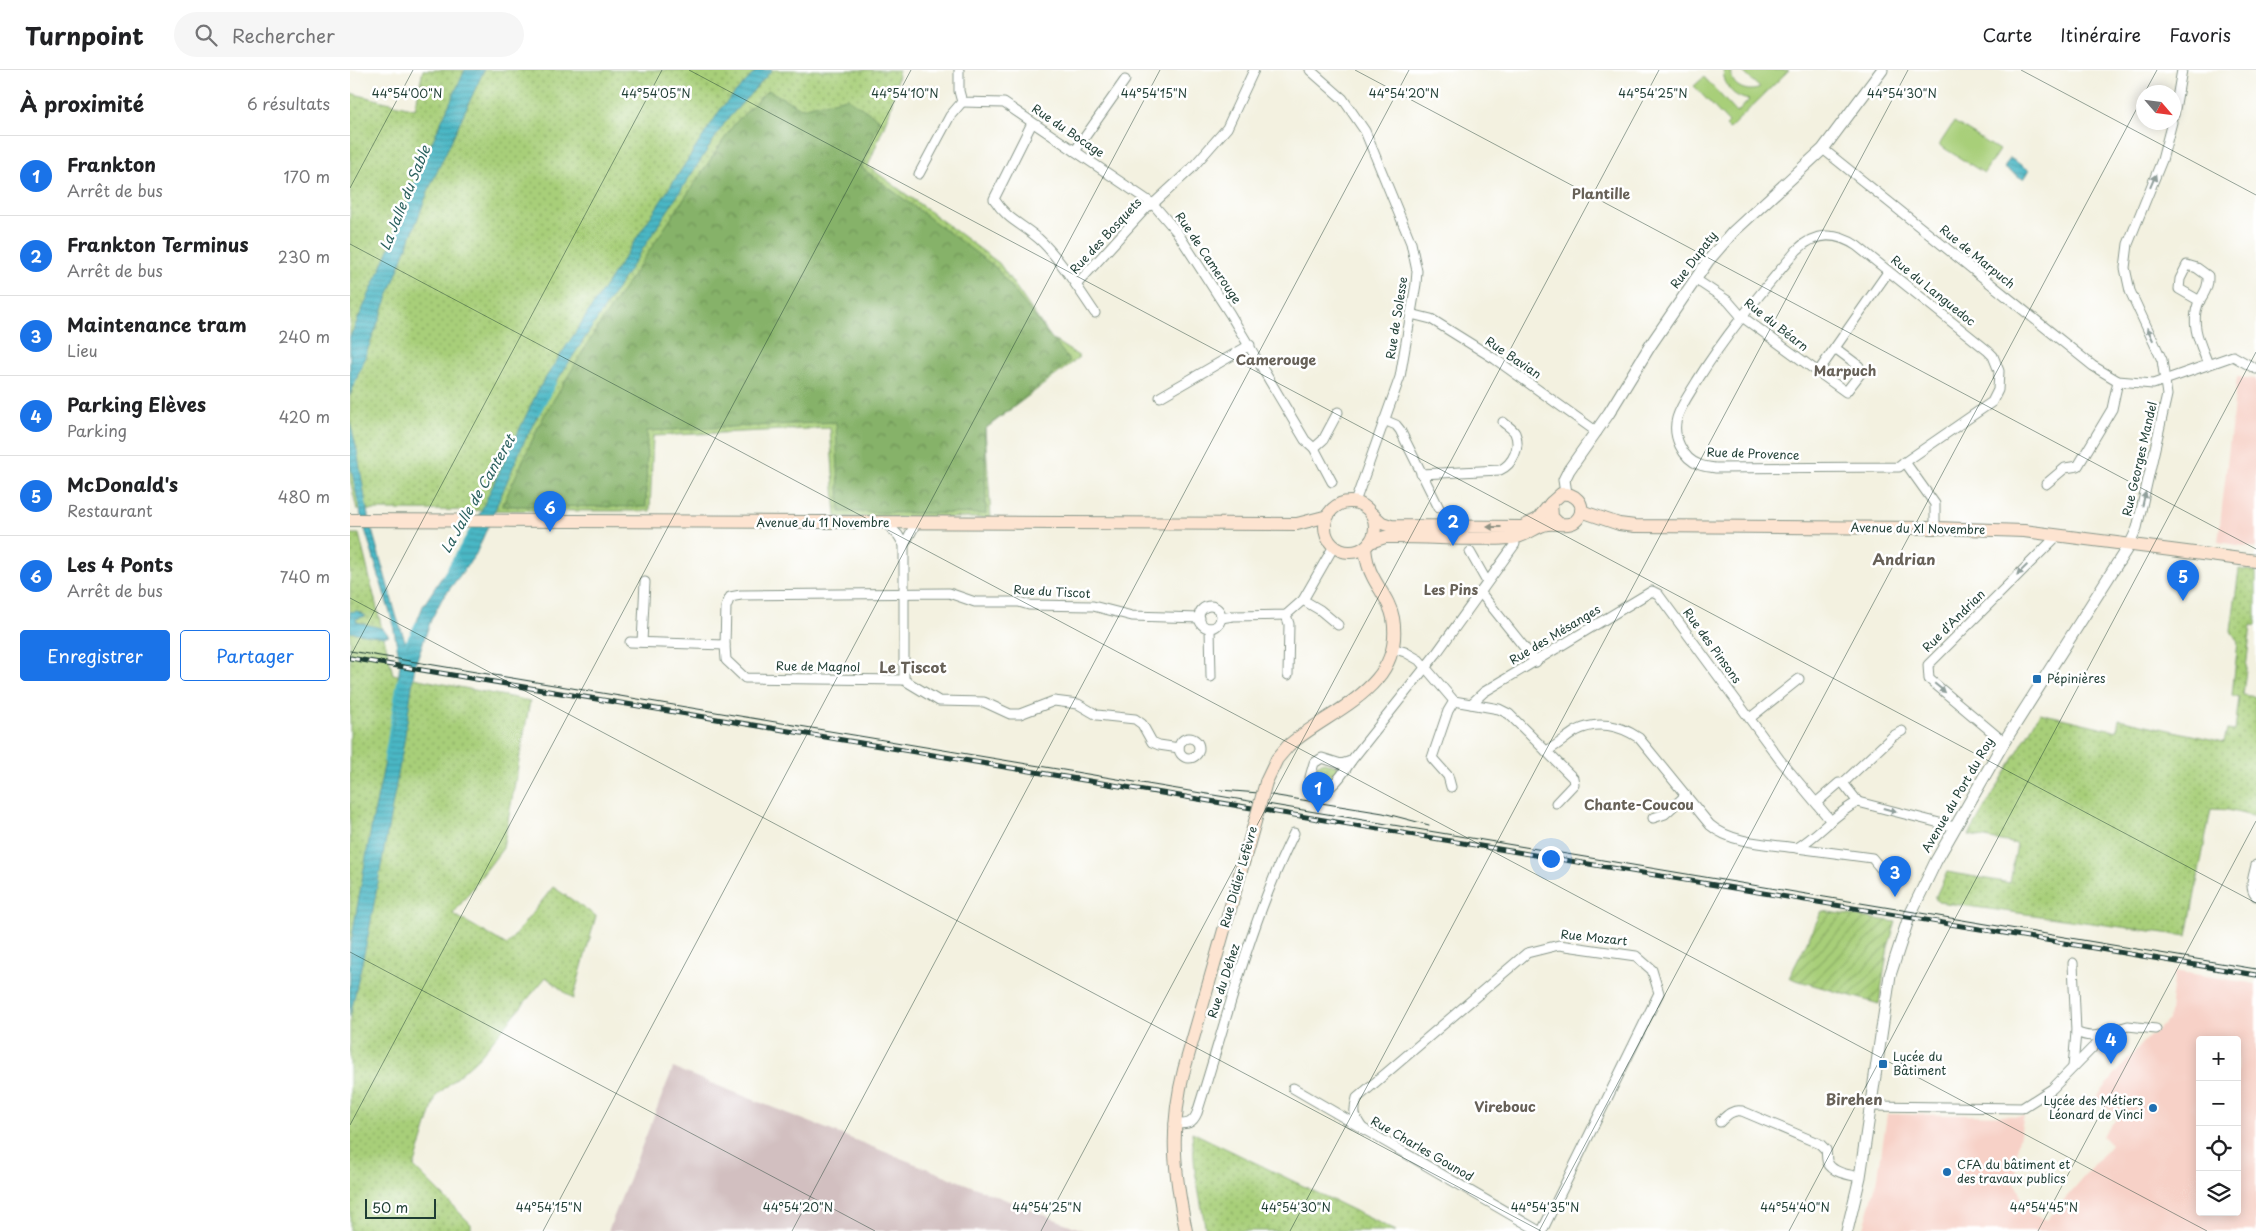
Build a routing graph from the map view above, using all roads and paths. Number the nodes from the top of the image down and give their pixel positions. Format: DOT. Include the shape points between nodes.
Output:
graph roads {
  1 [pos="959,70"];
  2 [pos="1254,70"];
  3 [pos="1310,70"];
  4 [pos="1882,70"];
  5 [pos="2182,70"];
  6 [pos="1125,80"];
  7 [pos="2179,85"];
  8 [pos="962,102"];
  9 [pos="1032,123"];
  10 [pos="2170,130"];
  11 [pos="1823,149"];
  12 [pos="1075,150"];
  13 [pos="919,174"];
  14 [pos="1153,204"];
  15 [pos="1888,272"];
  16 [pos="1695,279"];
  17 [pos="1076,286"];
  18 [pos="2200,302"];
  19 [pos="1095,313"];
  20 [pos="1411,314"];
  21 [pos="1741,316"];
  22 [pos="1250,345"];
  23 [pos="1835,348"];
  24 [pos="2208,364"];
  25 [pos="2256,369"];
  26 [pos="1818,372"];
  27 [pos="2164,380"];
  28 [pos="2118,381"];
  29 [pos="1160,397"];
  30 [pos="1338,412"];
  31 [pos="1384,420"];
  32 [pos="1503,422"];
  33 [pos="1596,432"];
  34 [pos="1314,448"];
  35 [pos="1905,462"];
  36 [pos="1422,474"];
  37 [pos="1332,482"];
  38 [pos="2046,484"];
  39 [pos="1566,493"];
  40 [pos="1355,502"];
  41 [pos="1551,503"];
  42 [pos="1439,508"];
  43 [pos="1581,511"];
  44 [pos="1372,514"];
  45 [pos="1328,516"];
  46 [pos="353,520"];
  47 [pos="886,523"];
  48 [pos="916,523"];
  49 [pos="1558,523"];
  50 [pos="1297,524"];
  51 [pos="1935,528"];
  52 [pos="1327,535"];
  53 [pos="2057,536"];
  54 [pos="1514,544"];
  55 [pos="1368,545"];
  56 [pos="2129,545"];
  57 [pos="904,546"];
  58 [pos="1334,546"];
  59 [pos="1350,552"];
  60 [pos="1470,552"];
  61 [pos="2256,561"];
  62 [pos="1373,578"];
  63 [pos="645,582"];
  64 [pos="1487,582"];
  65 [pos="1652,591"];
  66 [pos="904,592"];
  67 [pos="1480,592"];
  68 [pos="1303,600"];
  69 [pos="1286,615"];
  70 [pos="1200,618"];
  71 [pos="1221,618"];
  72 [pos="1338,625"];
  73 [pos="1210,628"];
  74 [pos="630,642"];
  75 [pos="642,642"];
  76 [pos="725,645"];
  77 [pos="1392,648"];
  78 [pos="1536,662"];
  79 [pos="1425,667"];
  80 [pos="1288,675"];
  81 [pos="1211,676"];
  82 [pos="1799,679"];
  83 [pos="904,680"];
  84 [pos="1454,701"];
  85 [pos="1471,704"];
  86 [pos="1750,718"];
  87 [pos="1902,731"];
  88 [pos="2004,742"];
  89 [pos="1179,748"];
  90 [pos="1546,751"];
  91 [pos="1352,761"];
  92 [pos="1844,783"];
  93 [pos="1451,787"];
  94 [pos="1686,795"];
  95 [pos="1817,802"];
  96 [pos="1858,802"];
  97 [pos="1556,803"];
  98 [pos="1654,818"];
  99 [pos="1831,821"];
  100 [pos="1955,827"];
  101 [pos="1294,833"];
  102 [pos="1797,848"];
  103 [pos="2256,865"];
  104 [pos="1892,882"];
  105 [pos="2256,896"];
  106 [pos="2073,963"];
  107 [pos="2156,1029"];
  108 [pos="2076,1032"];
  109 [pos="2108,1032"];
  110 [pos="2073,1067"];
  111 [pos="1293,1088"];
  112 [pos="1871,1106"];
  113 [pos="1720,1122"];
  114 [pos="1174,1124"];
  115 [pos="1363,1129"];
  116 [pos="1860,1177"];
  117 [pos="1186,1231"];
  118 [pos="1540,1231"];
  119 [pos="1847,1231"];
  1 -- 8 [label="street" via="958,91"];
  2 -- 14 [label="street" via="1227,128 1192,168"];
  3 -- 20 [label="street, Rue de Solesse" via="1354,112 1376,156 1414,255 1416,284"];
  4 -- 11 [label="street, Rue Dupaty"];
  5 -- 7 [label="street"];
  6 -- 12 [label="street"];
  8 -- 9 [label="street, Rue du Bocage" via="1004,103"];
  8 -- 13 [label="street" via="950,116"];
  9 -- 12 [label="street, Rue du Bocage"];
  9 -- 17 [label="street, Rue des Bosquets" via="994,199 1003,214 1040,240"];
  27 -- 10 [label="street, Rue Georges Mandel, one-way" via="2162,360 2130,291 2125,268 2128,244 2162,160"];
  11 -- 16 [label="street, Rue Dupaty" via="1733,232"];
  11 -- 28 [label="street, Rue de Marpuch" via="2093,366"];
  12 -- 14 [label="street, Rue du Bocage"];
  14 -- 17 [label="street, Rue des Bosquets"];
  14 -- 22 [label="street, Rue de Camerouge" via="1177,232"];
  15 -- 21 [label="street, Rue du Languedoc" via="1847,240 1824,235 1812,238 1797,250"];
  15 -- 23 [label="street"];
  15 -- 35 [label="street, Rue du Languedoc" via="1988,351 1999,371 1998,390 1992,402"];
  16 -- 21 [label="street, Rue du Béarn" via="1728,302"];
  16 -- 33 [label="street, Rue Dupaty"];
  17 -- 19 [label="street, Rue des Bosquets"];
  18 -- 24 [label="street" via="2194,327"];
  20 -- 31 [label="street, Rue de Solesse" via="1400,377"];
  20 -- 33 [label="street, Rue Bavian" via="1431,319"];
  21 -- 26 [label="street, Rue du Béarn"];
  21 -- 35 [label="street, Rue de Provence" via="1718,346 1676,420 1677,437 1690,459 1715,468 1899,467"];
  22 -- 29 [label="street"];
  22 -- 34 [label="street, Rue de Camerouge" via="1305,440"];
  23 -- 26 [label="street"];
  23 -- 26 [label="street, Rue du Béarn" via="1859,366 1860,374 1846,392"];
  24 -- 25 [label="street, Rue de Marpuch" via="2232,356"];
  24 -- 27 [label="street, Rue de Marpuch"];
  27 -- 28 [label="street, Rue de Marpuch" via="2153,384"];
  56 -- 27 [label="street, Rue Georges Mandel, one-way" via="2137,528 2159,434 2167,395"];
  28 -- 38 [label="street" via="2112,409 2078,466 2065,468"];
  30 -- 34 [label="street" via="1323,440"];
  31 -- 36 [label="street" via="1400,430"];
  31 -- 40 [label="street, Rue de Solesse"];
  32 -- 36 [label="street" via="1515,432 1516,441 1514,458 1508,467"];
  33 -- 39 [label="street, Rue Dupaty" via="1566,475"];
  34 -- 37 [label="street, Rue de Camerouge"];
  35 -- 51 [label="street" via="1935,504"];
  36 -- 42 [label="street"];
  39 -- 41 [label="main road"];
  39 -- 43 [label="main road" via="1576,496"];
  40 -- 44 [label="main road"];
  40 -- 45 [label="main road" via="1339,504"];
  41 -- 44 [label="main road, one-way" via="1538,519 1522,527 1391,526"];
  41 -- 49 [label="main road" via="1552,517"];
  43 -- 49 [label="main road" via="1573,523"];
  43 -- 51 [label="main road, Avenue du XI Novembre" via="1635,526"];
  44 -- 55 [label="main road" via="1376,529"];
  45 -- 50 [label="main road, Avenue du 11 Novembre"];
  45 -- 52 [label="main road" via="1325,523"];
  46 -- 47 [label="main road, Avenue du 11 Novembre"];
  47 -- 48 [label="main road, Avenue du 11 Novembre"];
  47 -- 57 [label="street"];
  48 -- 50 [label="main road, Avenue du 11 Novembre"];
  48 -- 57 [label="street"];
  49 -- 55 [label="main road" via="1546,524 1512,538 1384,536"];
  50 -- 52 [label="main road, Avenue du 11 Novembre"];
  51 -- 53 [label="main road, Avenue du XI Novembre" via="2024,531"];
  52 -- 58 [label="main road"];
  53 -- 56 [label="main road, Avenue du XI Novembre"];
  53 -- 88 [label="street, Rue d'Andrian, one-way" via="1928,665 1929,679"];
  54 -- 64 [label="street"];
  55 -- 59 [label="main road"];
  55 -- 62 [label="main road, Rue Didier Lefèvre"];
  56 -- 61 [label="main road, Avenue du XI Novembre"];
  56 -- 88 [label="street, Avenue du Port du Roy"];
  57 -- 66 [label="street"];
  58 -- 59 [label="main road"];
  58 -- 68 [label="street"];
  59 -- 62 [label="main road, Rue Didier Lefèvre"];
  60 -- 64 [label="street"];
  62 -- 77 [label="main road, Rue Didier Lefèvre" via="1393,618"];
  63 -- 75 [label="street"];
  64 -- 67 [label="street"];
  65 -- 78 [label="street, Rue des Mésanges"];
  65 -- 86 [label="street, Rue des Pinsons" via="1658,594"];
  66 -- 70 [label="street, Rue du Tiscot" via="949,593 975,602 1093,606 1132,616"];
  66 -- 76 [label="street, Rue de Magnol" via="730,597 726,607"];
  66 -- 83 [label="street"];
  67 -- 78 [label="street"];
  67 -- 79 [label="street"];
  68 -- 69 [label="street"];
  68 -- 72 [label="street"];
  69 -- 71 [label="street, Rue du Tiscot"];
  69 -- 80 [label="street" via="1289,624"];
  70 -- 71 [label="street, Rue du Tiscot" via="1202,611 1212,607 1219,611"];
  70 -- 73 [label="street" via="1203,625"];
  71 -- 73 [label="street"];
  73 -- 81 [label="street"];
  74 -- 75 [label="street"];
  75 -- 76 [label="street"];
  76 -- 83 [label="street, Rue de Magnol" via="726,660 745,678"];
  77 -- 79 [label="street" via="1409,654"];
  77 -- 114 [label="main road, Rue Didier Lefèvre, bridge" via="1375,684 1288,746 1277,759 1266,782 1184,1070"];
  78 -- 85 [label="street, Rue des Mésanges" via="1484,692"];
  79 -- 84 [label="street"];
  79 -- 91 [label="street"];
  82 -- 86 [label="street"];
  83 -- 89 [label="street" via="938,701 984,702 1010,714 1020,714 1054,701 1078,704 1097,715 1135,719 1142,724 1152,742"];
  84 -- 85 [label="street"];
  84 -- 93 [label="street" via="1432,758 1448,776"];
  85 -- 90 [label="street" via="1509,714"];
  86 -- 95 [label="street, Rue des Pinsons" via="1780,760"];
  87 -- 92 [label="street"];
  88 -- 100 [label="street, Avenue du Port du Roy"];
  90 -- 94 [label="street" via="1593,725 1626,729 1639,738"];
  90 -- 97 [label="street" via="1573,778 1574,784"];
  91 -- 91 [label="street" via="1330,788 1320,788 1312,782 1310,772 1318,760 1327,758 1341,764"];
  92 -- 95 [label="street" via="1839,783"];
  92 -- 96 [label="street"];
  94 -- 98 [label="street" via="1665,814"];
  94 -- 102 [label="street" via="1720,833"];
  95 -- 99 [label="street, Rue des Pinsons"];
  96 -- 99 [label="street"];
  96 -- 100 [label="street, one-way"];
  99 -- 102 [label="street" via="1813,839"];
  100 -- 112 [label="street, Avenue du Port du Roy" via="1918,897 1895,955"];
  101 -- 114 [label="street, Rue du Déhez" via="1255,925 1197,1114 1190,1123"];
  102 -- 104 [label="street" via="1872,858"];
  103 -- 105 [label="street" via="2252,892"];
  106 -- 108 [label="street"];
  107 -- 109 [label="street" via="2128,1026"];
  108 -- 109 [label="street" via="2093,1037"];
  108 -- 110 [label="street"];
  109 -- 110 [label="street"];
  110 -- 112 [label="street" via="2052,1089 2022,1108"];
  111 -- 115 [label="street, Rue Charles Gounod"];
  112 -- 116 [label="street, Avenue du Port du Roy"];
  113 -- 116 [label="street" via="1731,1112 1742,1111 1820,1144 1826,1150 1831,1167 1843,1174"];
  114 -- 117 [label="main road, Rue Didier Lefèvre" via="1174,1162"];
  115 -- 118 [label="street, Rue Charles Gounod"];
  115 -- 118 [label="street, Rue Mozart" via="1355,1118 1357,1098 1527,953 1559,945 1636,956 1652,970 1659,993"];
  116 -- 119 [label="street, Avenue du Port du Roy"];
}
